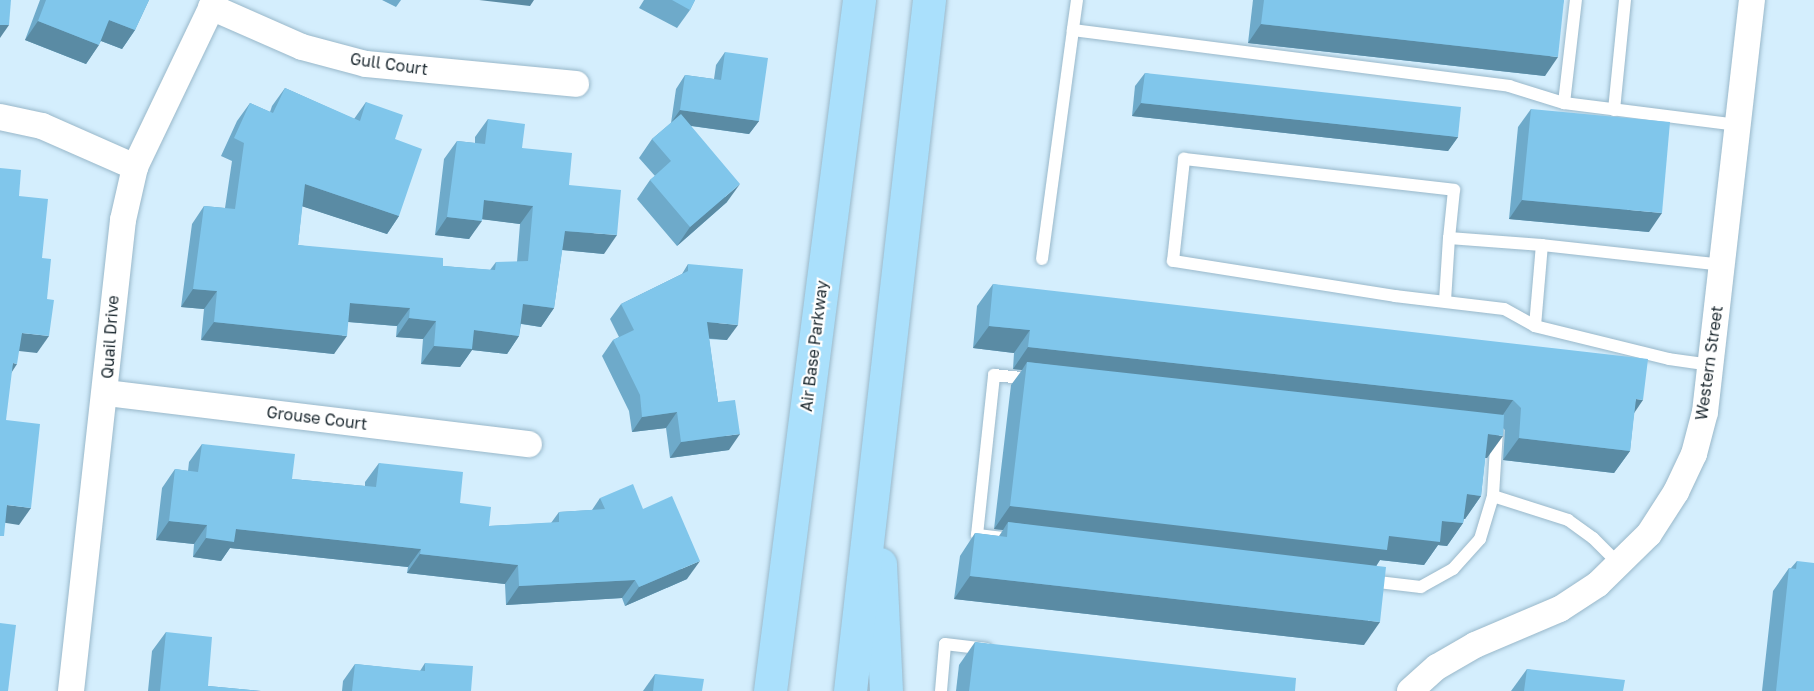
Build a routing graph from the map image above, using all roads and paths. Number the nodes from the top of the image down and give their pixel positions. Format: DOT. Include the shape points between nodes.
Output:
graph roads {
  1 [pos="859,0"];
  2 [pos="929,0"];
  3 [pos="1077,0"];
  4 [pos="1575,0"];
  5 [pos="1625,0"];
  6 [pos="1752,0"];
  7 [pos="213,3"];
  8 [pos="1073,30"];
  9 [pos="576,84"];
  10 [pos="1564,104"];
  11 [pos="1614,110"];
  12 [pos="0,117"];
  13 [pos="1738,125"];
  14 [pos="135,167"];
  15 [pos="1449,238"];
  16 [pos="1542,245"];
  17 [pos="1042,258"];
  18 [pos="1722,265"];
  19 [pos="1445,301"];
  20 [pos="1535,326"];
  21 [pos="1711,364"];
  22 [pos="106,393"];
  23 [pos="529,444"];
  24 [pos="875,471"];
  25 [pos="1492,496"];
  26 [pos="1620,566"];
  27 [pos="1003,651"];
  28 [pos="71,691"];
  29 [pos="770,691"];
  30 [pos="850,691"];
  31 [pos="886,691"];
  32 [pos="941,691"];
  33 [pos="1410,691"];
  1 -- 29 [label="main road, Air Base Parkway"];
  2 -- 24 [label="main road"];
  3 -- 8 [label="lane"];
  4 -- 10 [label="lane"];
  5 -- 11 [label="lane"];
  6 -- 13 [label="street, Western Street"];
  7 -- 9 [label="street, Gull Court" via="302,47 366,64"];
  7 -- 14 [label="street, Quail Drive"];
  8 -- 10 [label="lane" via="1509,86"];
  8 -- 17 [label="lane"];
  10 -- 11 [label="lane"];
  11 -- 13 [label="lane"];
  12 -- 14 [label="street" via="42,126"];
  13 -- 18 [label="street, Western Street"];
  14 -- 22 [label="street, Quail Drive" via="115,268"];
  15 -- 16 [label="lane"];
  15 -- 19 [label="lane"];
  15 -- 19 [label="lane" via="1454,190 1184,159 1173,261"];
  16 -- 18 [label="lane"];
  16 -- 20 [label="lane"];
  18 -- 21 [label="street, Western Street"];
  19 -- 20 [label="lane" via="1504,309"];
  20 -- 21 [label="lane" via="1669,359"];
  21 -- 26 [label="street, Western Street" via="1705,412 1694,454 1650,534"];
  22 -- 23 [label="street, Grouse Court"];
  22 -- 28 [label="street, Quail Drive"];
  24 -- 30 [label="main road"];
  24 -- 31 [label="main road"];
  25 -- 25 [label="lane" via="1497,430 994,375 977,535 1421,587 1453,569 1480,539"];
  25 -- 26 [label="lane" via="1568,520 1593,538"];
  26 -- 33 [label="street, Western Street" via="1560,609 1475,645 1437,667"];
  27 -- 32 [label="lane" via="945,644"];
}
